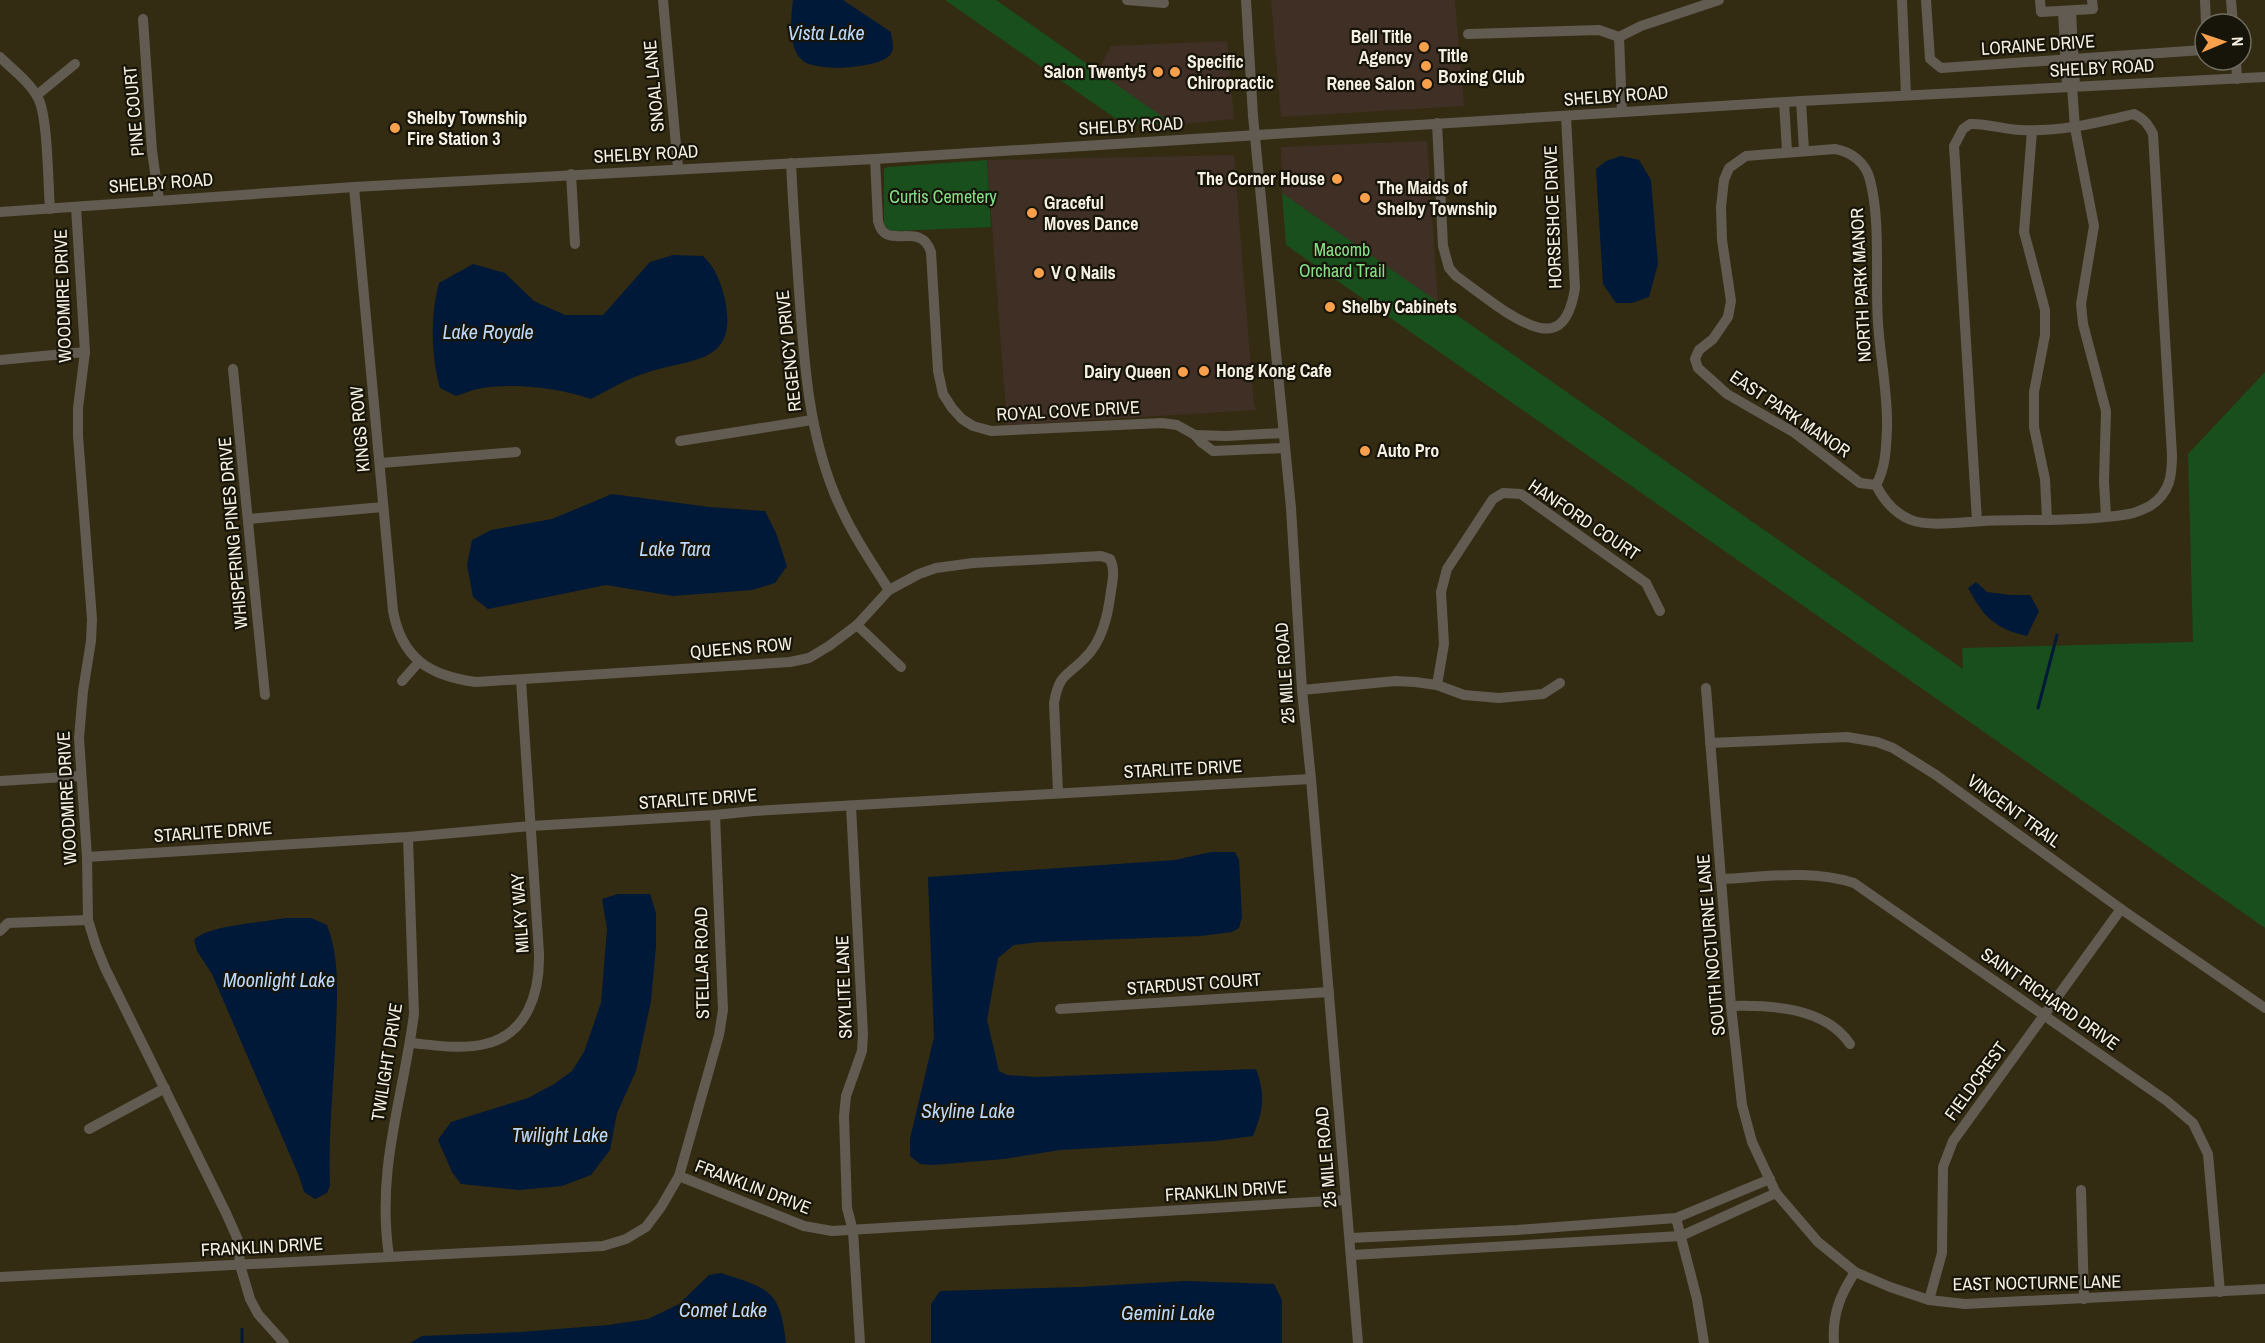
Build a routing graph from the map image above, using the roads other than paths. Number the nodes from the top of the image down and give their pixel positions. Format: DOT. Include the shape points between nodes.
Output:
graph roads {
  1 [pos="663,0"];
  2 [pos="1127,0"];
  3 [pos="1246,0"];
  4 [pos="1719,0"];
  5 [pos="1902,0"];
  6 [pos="1926,0"];
  7 [pos="2040,0"];
  8 [pos="2092,0"];
  9 [pos="1164,3"];
  10 [pos="2067,11"];
  11 [pos="142,18"];
  12 [pos="1468,34"];
  13 [pos="1619,37"];
  14 [pos="2193,51"];
  15 [pos="0,57"];
  16 [pos="2070,60"];
  17 [pos="75,64"];
  18 [pos="2236,72"];
  19 [pos="2265,77"];
  20 [pos="2236,79"];
  21 [pos="2071,86"];
  22 [pos="37,95"];
  23 [pos="1906,95"];
  24 [pos="1801,101"];
  25 [pos="1784,102"];
  26 [pos="1622,112"];
  27 [pos="1566,116"];
  28 [pos="1437,123"];
  29 [pos="2075,128"];
  30 [pos="2032,130"];
  31 [pos="1256,136"];
  32 [pos="1804,150"];
  33 [pos="1787,151"];
  34 [pos="875,159"];
  35 [pos="791,163"];
  36 [pos="678,168"];
  37 [pos="571,174"];
  38 [pos="354,187"];
  39 [pos="159,200"];
  40 [pos="76,207"];
  41 [pos="50,209"];
  42 [pos="0,212"];
  43 [pos="575,244"];
  44 [pos="85,352"];
  45 [pos="1695,359"];
  46 [pos="0,360"];
  47 [pos="233,369"];
  48 [pos="812,420"];
  49 [pos="1283,433"];
  50 [pos="1196,435"];
  51 [pos="680,441"];
  52 [pos="1285,448"];
  53 [pos="516,452"];
  54 [pos="381,463"];
  55 [pos="1876,485"];
  56 [pos="384,507"];
  57 [pos="2106,517"];
  58 [pos="249,519"];
  59 [pos="2047,519"];
  60 [pos="1977,521"];
  61 [pos="889,590"];
  62 [pos="1660,610"];
  63 [pos="857,625"];
  64 [pos="419,662"];
  65 [pos="901,667"];
  66 [pos="521,680"];
  67 [pos="402,681"];
  68 [pos="1560,683"];
  69 [pos="1437,685"];
  70 [pos="1706,688"];
  71 [pos="1302,690"];
  72 [pos="265,694"];
  73 [pos="1710,743"];
  74 [pos="81,776"];
  75 [pos="1311,779"];
  76 [pos="0,781"];
  77 [pos="1058,792"];
  78 [pos="851,806"];
  79 [pos="715,815"];
  80 [pos="531,825"];
  81 [pos="408,837"];
  82 [pos="87,857"];
  83 [pos="1722,879"];
  84 [pos="2121,909"];
  85 [pos="88,920"];
  86 [pos="0,931"];
  87 [pos="1329,992"];
  88 [pos="1731,1006"];
  89 [pos="2265,1008"];
  90 [pos="1060,1009"];
  91 [pos="2044,1015"];
  92 [pos="411,1043"];
  93 [pos="1850,1044"];
  94 [pos="165,1088"];
  95 [pos="89,1129"];
  96 [pos="679,1176"];
  97 [pos="1770,1179"];
  98 [pos="2081,1190"];
  99 [pos="1776,1193"];
  100 [pos="1346,1200"];
  101 [pos="1676,1218"];
  102 [pos="1517,1230"];
  103 [pos="853,1231"];
  104 [pos="1681,1236"];
  105 [pos="1386,1237"];
  106 [pos="1350,1238"];
  107 [pos="1519,1244"];
  108 [pos="1387,1252"];
  109 [pos="1352,1255"];
  110 [pos="389,1256"];
  111 [pos="240,1265"];
  112 [pos="1856,1272"];
  113 [pos="0,1277"];
  114 [pos="2265,1289"];
  115 [pos="2220,1292"];
  116 [pos="2084,1299"];
  117 [pos="1929,1300"];
  118 [pos="284,1343"];
  119 [pos="860,1343"];
  120 [pos="1358,1343"];
  121 [pos="1704,1343"];
  122 [pos="1834,1343"];
  1 -- 36 [label="street, SNOAL LANE"];
  2 -- 9 [label="street"];
  3 -- 31 [label="street, 25 MILE ROAD"];
  4 -- 13 [label="street"];
  5 -- 23 [label="street"];
  6 -- 16 [label="street, LORAINE DRIVE" via="1930,59 1941,68"];
  7 -- 10 [label="street" via="2041,12"];
  8 -- 10 [label="street" via="2093,9"];
  10 -- 16 [label="street"];
  11 -- 39 [label="street, PINE COURT"];
  12 -- 13 [label="street" via="1599,30"];
  13 -- 26 [label="street"];
  14 -- 16 [label="street, LORAINE DRIVE"];
  15 -- 22 [label="street"];
  16 -- 21 [label="street"];
  17 -- 22 [label="street"];
  18 -- 20 [label="street"];
  19 -- 20 [label="street, SHELBY ROAD"];
  20 -- 21 [label="street, SHELBY ROAD"];
  21 -- 23 [label="street, SHELBY ROAD"];
  21 -- 29 [label="street"];
  22 -- 41 [label="street" via="43,120"];
  23 -- 24 [label="street, SHELBY ROAD"];
  24 -- 25 [label="street, SHELBY ROAD"];
  24 -- 32 [label="street"];
  25 -- 26 [label="street, SHELBY ROAD"];
  25 -- 33 [label="street"];
  26 -- 27 [label="street, SHELBY ROAD"];
  27 -- 28 [label="street, SHELBY ROAD"];
  27 -- 28 [label="street, HORSESHOE DRIVE" via="1575,288 1562,322 1548,329 1525,324 1449,268 1443,246"];
  28 -- 31 [label="street, SHELBY ROAD"];
  29 -- 30 [label="street"];
  29 -- 57 [label="street" via="2094,226 2081,304 2106,411"];
  29 -- 57 [label="street" via="2134,114 2149,124 2153,134 2172,475 2163,495 2150,506 2132,514"];
  30 -- 59 [label="street" via="2024,232 2045,310 2034,393 2034,427 2045,479"];
  30 -- 60 [label="street" via="1970,124 1954,146"];
  31 -- 34 [label="street, SHELBY ROAD"];
  31 -- 49 [label="street, 25 MILE ROAD"];
  32 -- 33 [label="street, NORTH PARK MANOR"];
  32 -- 55 [label="street, NORTH PARK MANOR" via="1847,151 1863,164 1870,180 1887,424 1882,473"];
  33 -- 45 [label="street, NORTH PARK MANOR" via="1746,156 1729,168 1721,207 1731,301 1728,317"];
  34 -- 35 [label="street, SHELBY ROAD"];
  34 -- 50 [label="street, ROYAL COVE DRIVE" via="881,229 890,236 918,237 931,252 939,381 947,402 962,419 992,431 1162,423 1177,425"];
  35 -- 36 [label="street, SHELBY ROAD"];
  35 -- 48 [label="street, REGENCY DRIVE" via="804,366"];
  36 -- 37 [label="street, SHELBY ROAD"];
  37 -- 38 [label="street, SHELBY ROAD"];
  37 -- 43 [label="street"];
  38 -- 39 [label="street, SHELBY ROAD"];
  38 -- 54 [label="street, KINGS ROW"];
  39 -- 40 [label="street, SHELBY ROAD"];
  40 -- 41 [label="street, SHELBY ROAD"];
  40 -- 44 [label="street, WOODMIRE DRIVE"];
  41 -- 42 [label="street, SHELBY ROAD"];
  44 -- 46 [label="street"];
  44 -- 74 [label="street, WOODMIRE DRIVE" via="78,436 92,619 80,721"];
  45 -- 55 [label="street, EAST PARK MANOR" via="1698,368 1727,394 1795,433 1860,483"];
  47 -- 58 [label="street, WHISPERING PINES DRIVE"];
  48 -- 51 [label="street"];
  48 -- 61 [label="street, REGENCY DRIVE" via="834,493 860,545"];
  49 -- 50 [label="street, ROYAL COVE DRIVE"];
  49 -- 52 [label="street, 25 MILE ROAD"];
  50 -- 52 [label="street, ROYAL COVE DRIVE" via="1213,451"];
  52 -- 71 [label="street, 25 MILE ROAD"];
  53 -- 54 [label="street"];
  54 -- 56 [label="street, KINGS ROW"];
  55 -- 60 [label="street" via="1892,508 1921,523"];
  56 -- 58 [label="street"];
  56 -- 64 [label="street, KINGS ROW" via="395,621 404,643"];
  57 -- 59 [label="street"];
  58 -- 72 [label="street, WHISPERING PINES DRIVE"];
  59 -- 60 [label="street"];
  61 -- 63 [label="street, QUEENS ROW"];
  61 -- 77 [label="street, QUEENS ROW" via="920,574 955,565 1101,556 1110,559 1114,575 1103,628 1084,659 1066,673 1056,692"];
  62 -- 69 [label="street, HANFORD COURT" via="1646,583 1521,494 1503,493 1493,500 1455,555 1443,581 1444,644"];
  63 -- 65 [label="street"];
  63 -- 66 [label="street, QUEENS ROW" via="809,658 790,662"];
  64 -- 66 [label="street, QUEENS ROW" via="453,679"];
  64 -- 67 [label="street"];
  66 -- 80 [label="street, MILKY WAY"];
  68 -- 69 [label="street" via="1543,694 1499,698 1464,695"];
  69 -- 71 [label="street" via="1395,681"];
  70 -- 73 [label="street, SOUTH NOCTURNE LANE"];
  71 -- 75 [label="street, 25 MILE ROAD"];
  73 -- 83 [label="street, SOUTH NOCTURNE LANE"];
  73 -- 84 [label="street, VINCENT TRAIL" via="1847,737 1893,748"];
  74 -- 76 [label="street"];
  74 -- 82 [label="street, WOODMIRE DRIVE"];
  75 -- 77 [label="street, STARLITE DRIVE"];
  75 -- 87 [label="street, 25 MILE ROAD"];
  77 -- 78 [label="street, STARLITE DRIVE"];
  78 -- 79 [label="street, STARLITE DRIVE"];
  78 -- 103 [label="street, SKYLITE LANE" via="863,1034 844,1116 847,1208"];
  79 -- 80 [label="street, STARLITE DRIVE"];
  79 -- 96 [label="street, STELLAR ROAD" via="723,1010"];
  80 -- 81 [label="street, STARLITE DRIVE"];
  80 -- 92 [label="street, MILKY WAY" via="540,974 529,1011 509,1034 484,1045"];
  81 -- 82 [label="street, STARLITE DRIVE"];
  81 -- 92 [label="street, TWILIGHT DRIVE" via="415,988"];
  82 -- 85 [label="street, WOODMIRE DRIVE"];
  83 -- 88 [label="street, SOUTH NOCTURNE LANE"];
  83 -- 91 [label="street, SAINT RICHARD DRIVE" via="1811,874 1854,883"];
  84 -- 89 [label="street, VINCENT TRAIL"];
  84 -- 91 [label="street, FIELDCREST"];
  85 -- 86 [label="street" via="8,923"];
  85 -- 94 [label="street, WOODMIRE DRIVE" via="105,968"];
  87 -- 90 [label="street, STARDUST COURT"];
  87 -- 100 [label="street, 25 MILE ROAD"];
  88 -- 93 [label="street" via="1770,1006 1802,1012 1832,1025"];
  88 -- 97 [label="street, SOUTH NOCTURNE LANE" via="1745,1121"];
  91 -- 115 [label="street, SAINT RICHARD DRIVE" via="2193,1123 2208,1154"];
  91 -- 117 [label="street, FIELDCREST" via="1964,1123 1946,1154 1942,1177 1942,1253"];
  92 -- 110 [label="street, TWILIGHT DRIVE" via="388,1156 385,1229"];
  94 -- 95 [label="street"];
  94 -- 111 [label="street, WOODMIRE DRIVE" via="238,1240"];
  96 -- 103 [label="street, FRANKLIN DRIVE" via="804,1226"];
  96 -- 110 [label="street, FRANKLIN DRIVE" via="646,1227 603,1246"];
  97 -- 99 [label="street, SOUTH NOCTURNE LANE"];
  97 -- 101 [label="street"];
  98 -- 116 [label="street"];
  99 -- 104 [label="street"];
  99 -- 112 [label="street, EAST NOCTURNE LANE" via="1818,1242"];
  100 -- 103 [label="street, FRANKLIN DRIVE"];
  100 -- 106 [label="street, 25 MILE ROAD"];
  101 -- 102 [label="street"];
  101 -- 104 [label="street"];
  102 -- 105 [label="street"];
  102 -- 107 [label="street"];
  103 -- 119 [label="street, SKYLITE LANE"];
  104 -- 107 [label="street"];
  104 -- 121 [label="street" via="1698,1299"];
  105 -- 106 [label="street"];
  105 -- 108 [label="street"];
  106 -- 109 [label="street, 25 MILE ROAD"];
  107 -- 108 [label="street"];
  108 -- 109 [label="street"];
  109 -- 120 [label="street, 25 MILE ROAD"];
  110 -- 111 [label="street, FRANKLIN DRIVE"];
  111 -- 113 [label="street, FRANKLIN DRIVE"];
  111 -- 118 [label="street, WOODMIRE DRIVE" via="258,1314"];
  112 -- 117 [label="street, EAST NOCTURNE LANE"];
  112 -- 122 [label="street" via="1841,1294"];
  114 -- 115 [label="street, EAST NOCTURNE LANE"];
  115 -- 116 [label="street, EAST NOCTURNE LANE"];
  116 -- 117 [label="street, EAST NOCTURNE LANE" via="1965,1304"];
}
